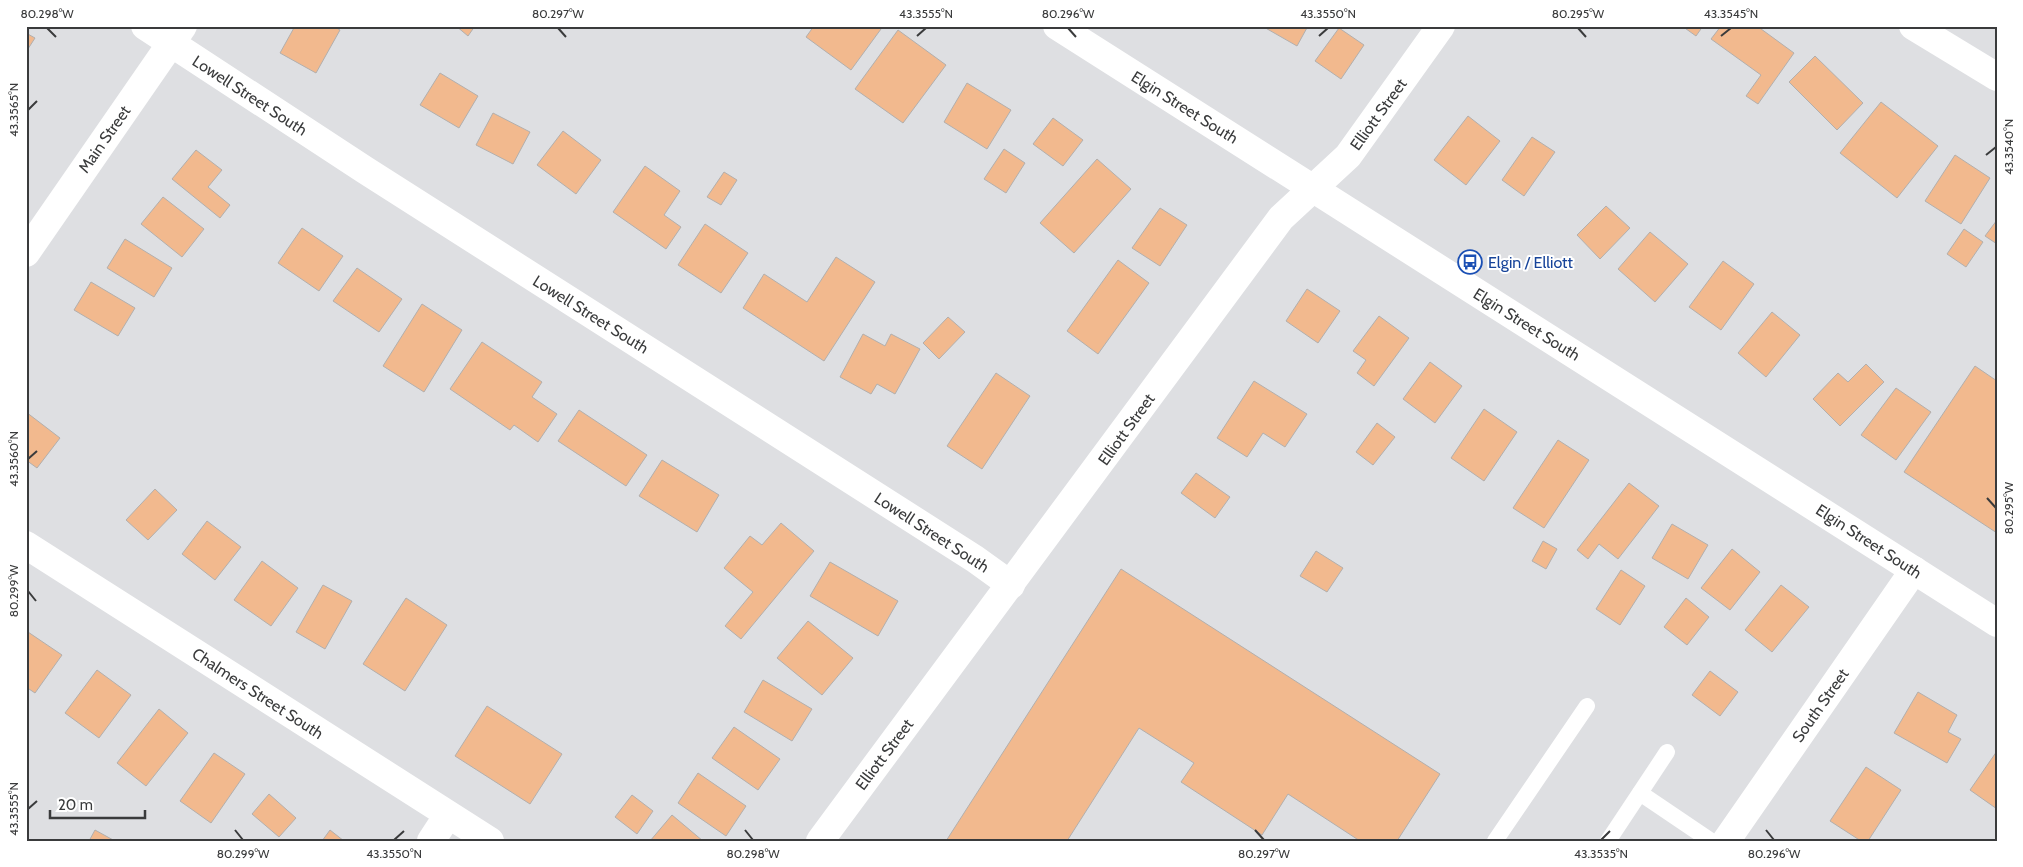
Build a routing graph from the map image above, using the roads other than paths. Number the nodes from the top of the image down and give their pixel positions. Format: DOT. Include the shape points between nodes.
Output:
graph roads {
  1 [pos="145,26"];
  2 [pos="1057,26"];
  3 [pos="1441,26"];
  4 [pos="1913,26"];
  5 [pos="177,35"];
  6 [pos="1997,77"];
  7 [pos="1313,188"];
  8 [pos="26,253"];
  9 [pos="26,545"];
  10 [pos="1914,570"];
  11 [pos="1011,585"];
  12 [pos="1997,623"];
  13 [pos="1587,706"];
  14 [pos="1667,752"];
  15 [pos="1640,793"];
  16 [pos="448,815"];
  17 [pos="432,841"];
  18 [pos="490,841"];
  19 [pos="820,841"];
  20 [pos="1495,841"];
  21 [pos="1608,841"];
  22 [pos="1711,841"];
  23 [pos="1726,841"];
  1 -- 5 [label="street, Lowell Street South"];
  2 -- 7 [label="street, Elgin Street South"];
  3 -- 7 [label="street, Elliott Street" via="1348,156"];
  4 -- 6 [label="street"];
  5 -- 8 [label="street, Main Street"];
  5 -- 11 [label="street, Lowell Street South" via="381,181"];
  7 -- 10 [label="street, Elgin Street South"];
  7 -- 11 [label="street, Elliott Street" via="1281,218"];
  9 -- 16 [label="street, Chalmers Street South"];
  10 -- 12 [label="street, Elgin Street South"];
  10 -- 23 [label="street, South Street"];
  11 -- 19 [label="street, Elliott Street"];
  13 -- 20 [label="lane"];
  14 -- 15 [label="lane"];
  15 -- 21 [label="lane"];
  15 -- 22 [label="lane"];
  16 -- 17 [label="street"];
  16 -- 18 [label="street, Chalmers Street South"];
}
